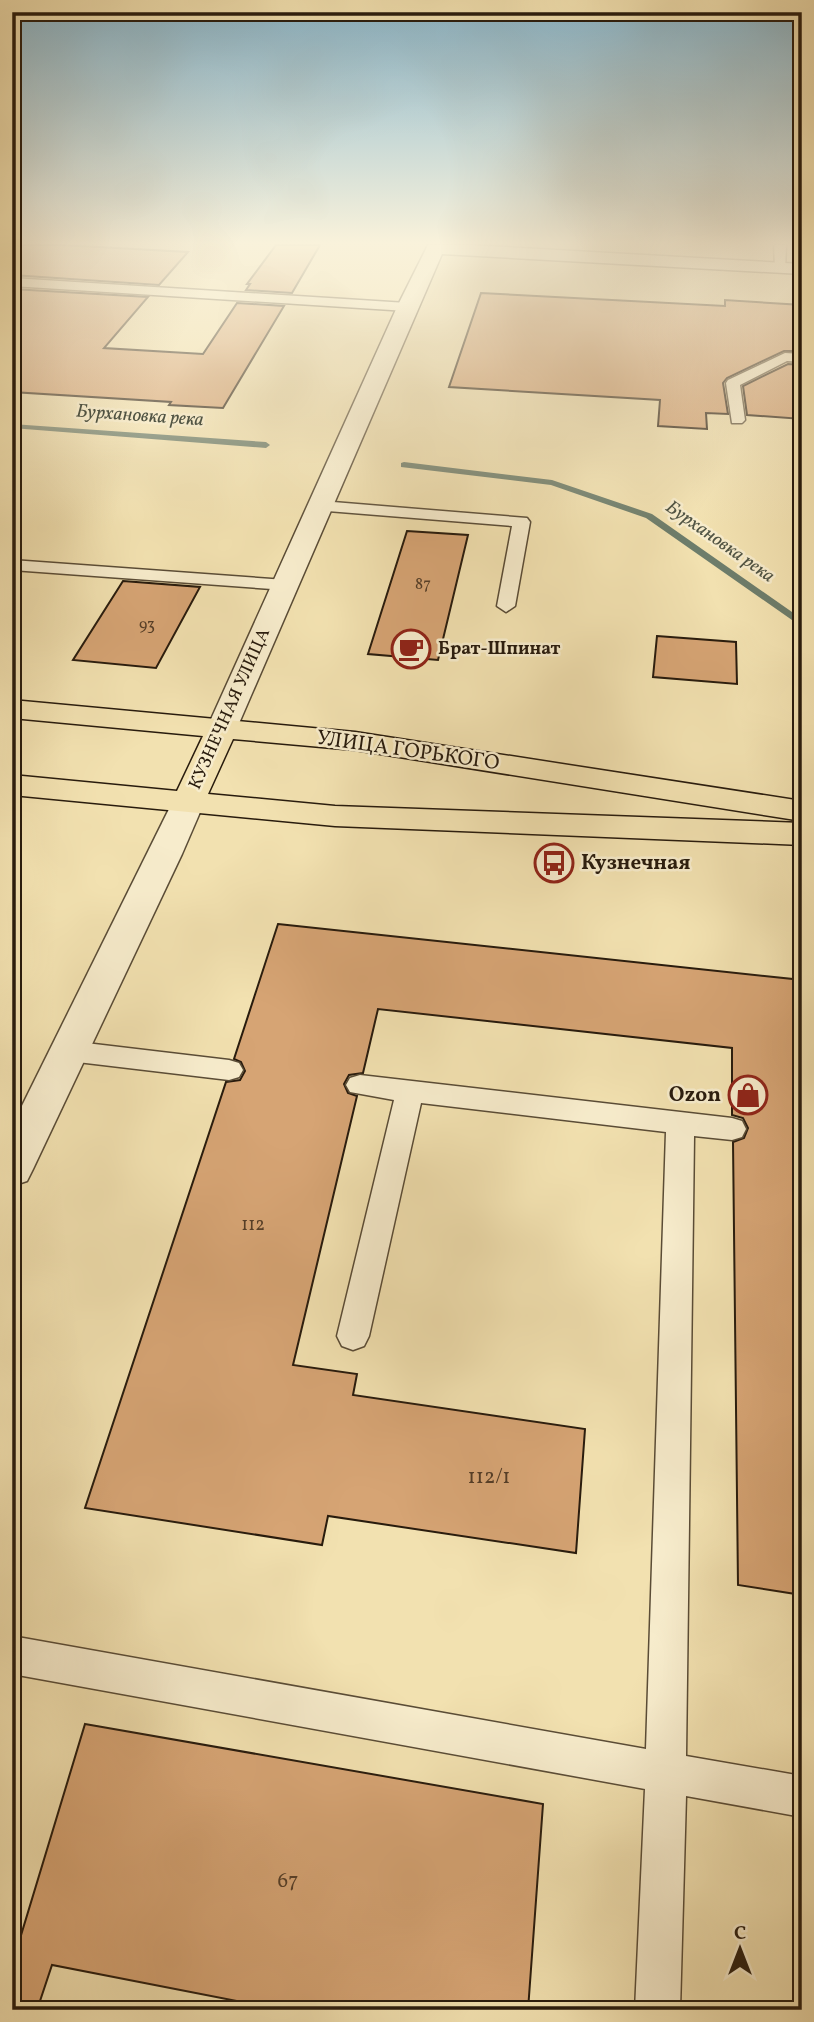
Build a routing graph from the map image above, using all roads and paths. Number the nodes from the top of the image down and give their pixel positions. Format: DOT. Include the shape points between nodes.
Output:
graph roads {
  1 [pos="393,339"];
  2 [pos="802,358"];
  3 [pos="737,420"];
  4 [pos="321,506"];
  5 [pos="12,565"];
  6 [pos="286,585"];
  7 [pos="506,606"];
  8 [pos="12,709"];
  9 [pos="222,728"];
  10 [pos="12,785"];
  11 [pos="188,803"];
  12 [pos="802,811"];
  13 [pos="802,834"];
  14 [pos="69,1051"];
  15 [pos="229,1070"];
  16 [pos="360,1085"];
  17 [pos="410,1091"];
  18 [pos="680,1123"];
  19 [pos="732,1129"];
  20 [pos="12,1169"];
  21 [pos="353,1336"];
  22 [pos="12,1655"];
  23 [pos="666,1772"];
  24 [pos="802,1797"];
  25 [pos="657,2010"];
  1 -- 4 [label="street, КУЗНЕЧНАЯ УЛИЦА"];
  2 -- 3 [label="lane" via="785,357 733,383"];
  4 -- 6 [label="street, КУЗНЕЧНАЯ УЛИЦА"];
  4 -- 7 [label="lane" via="521,522"];
  5 -- 6 [label="lane"];
  6 -- 9 [label="street, КУЗНЕЧНАЯ УЛИЦА"];
  8 -- 9 [label="main road, УЛИЦА ГОРЬКОГО"];
  9 -- 11 [label="main road, КУЗНЕЧНАЯ УЛИЦА"];
  9 -- 12 [label="main road, УЛИЦА ГОРЬКОГО" via="355,741"];
  10 -- 11 [label="main road"];
  11 -- 13 [label="main road" via="335,816"];
  11 -- 14 [label="street, КУЗНЕЧНАЯ УЛИЦА"];
  14 -- 15 [label="lane"];
  14 -- 20 [label="street, КУЗНЕЧНАЯ УЛИЦА"];
  16 -- 17 [label="lane"];
  17 -- 18 [label="lane"];
  17 -- 21 [label="lane"];
  18 -- 19 [label="lane"];
  18 -- 23 [label="lane"];
  22 -- 23 [label="lane"];
  23 -- 24 [label="lane"];
  23 -- 25 [label="lane"];
}
